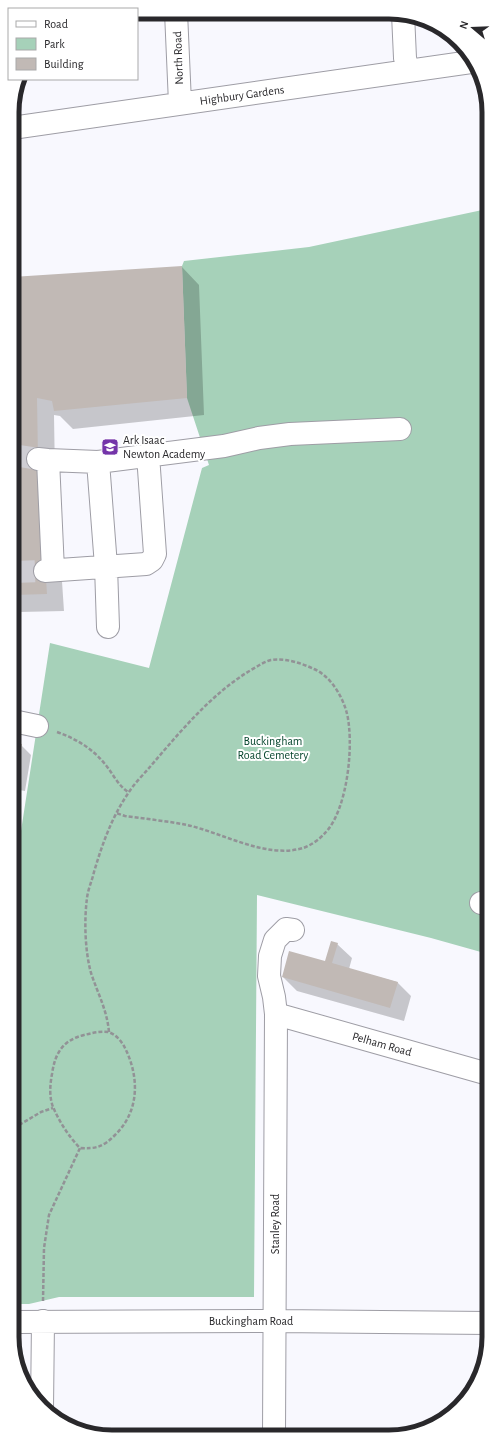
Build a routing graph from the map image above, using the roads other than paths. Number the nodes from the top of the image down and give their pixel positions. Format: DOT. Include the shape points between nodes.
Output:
graph roads {
  1 [pos="176,19"];
  2 [pos="402,20"];
  3 [pos="468,62"];
  4 [pos="408,71"];
  5 [pos="180,103"];
  6 [pos="19,127"];
  7 [pos="400,429"];
  8 [pos="148,456"];
  9 [pos="98,462"];
  10 [pos="106,566"];
  11 [pos="108,627"];
  12 [pos="19,723"];
  13 [pos="38,726"];
  14 [pos="294,930"];
  15 [pos="276,1014"];
  16 [pos="482,1072"];
  17 [pos="279,1321"];
  18 [pos="19,1322"];
  19 [pos="43,1322"];
  20 [pos="482,1323"];
  21 [pos="42,1399"];
  22 [pos="274,1430"];
  1 -- 5 [label="street, North Road"];
  2 -- 4 [label="street"];
  3 -- 4 [label="street, Highbury Gardens"];
  4 -- 5 [label="street, Highbury Gardens"];
  5 -- 6 [label="street, Highbury Gardens"];
  7 -- 8 [label="street" via="290,434"];
  8 -- 9 [label="street"];
  8 -- 10 [label="street" via="155,554 146,564"];
  9 -- 10 [label="street"];
  9 -- 10 [label="street" via="43,460 49,571"];
  10 -- 11 [label="street"];
  12 -- 13 [label="street"];
  14 -- 15 [label="street, Stanley Road" via="286,929 275,940 270,956 269,976"];
  15 -- 16 [label="street, Pelham Road"];
  15 -- 17 [label="street, Stanley Road"];
  17 -- 19 [label="street, Buckingham Road"];
  17 -- 20 [label="street, Buckingham Road"];
  17 -- 22 [label="street, Stanley Road"];
  18 -- 19 [label="street, Buckingham Road"];
  19 -- 21 [label="street"];
}
